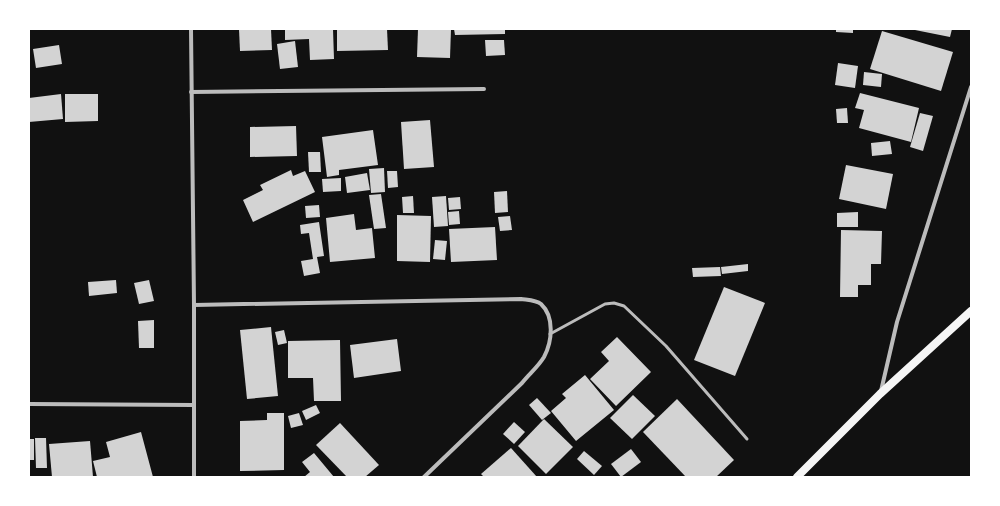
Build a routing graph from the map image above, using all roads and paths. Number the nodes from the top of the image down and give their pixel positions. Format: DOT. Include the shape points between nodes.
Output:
graph roads {
  1 [pos="191,29"];
  2 [pos="971,87"];
  3 [pos="484,89"];
  4 [pos="191,92"];
  5 [pos="194,305"];
  6 [pos="971,311"];
  7 [pos="550,334"];
  8 [pos="880,394"];
  9 [pos="29,404"];
  10 [pos="193,405"];
  11 [pos="747,439"];
  12 [pos="194,477"];
  13 [pos="424,477"];
  14 [pos="797,477"];
  1 -- 4 [label="street"];
  2 -- 8 [label="street" via="897,322"];
  3 -- 4 [label="street"];
  4 -- 5 [label="street"];
  5 -- 7 [label="street" via="521,299 541,304 551,322"];
  5 -- 10 [label="street"];
  6 -- 8 [label="main road"];
  7 -- 11 [label="lane" via="605,304 624,306 666,346"];
  7 -- 13 [label="street" via="544,357 536,367"];
  8 -- 14 [label="main road"];
  9 -- 10 [label="street"];
  10 -- 12 [label="street"];
}
